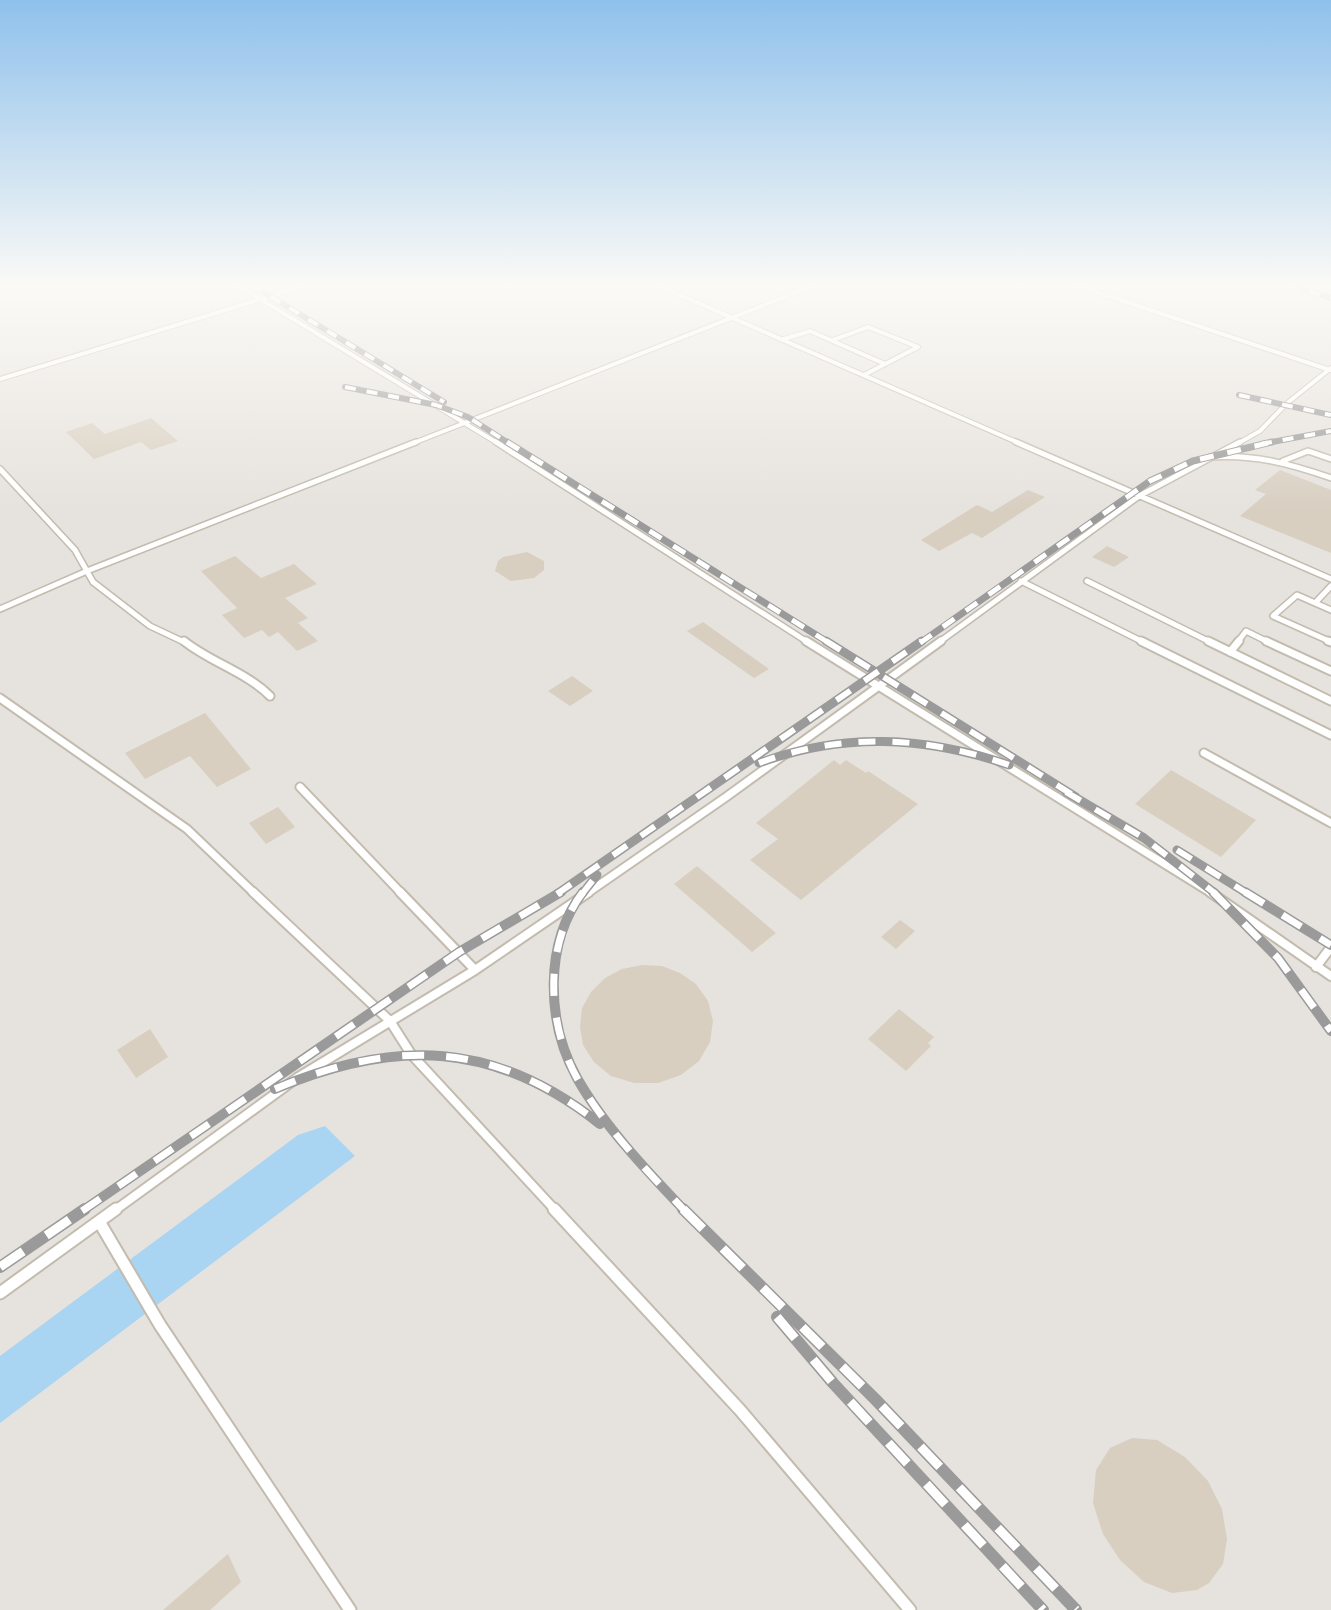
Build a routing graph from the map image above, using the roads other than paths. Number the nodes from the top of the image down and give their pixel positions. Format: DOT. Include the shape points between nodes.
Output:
graph roads {
  1 [pos="61,360"];
  2 [pos="362,360"];
  3 [pos="624,360"];
  4 [pos="830,360"];
  5 [pos="877,360"];
  6 [pos="893,360"];
  7 [pos="1303,360"];
  8 [pos="885,364"];
  9 [pos="1330,369"];
  10 [pos="864,375"];
  11 [pos="0,379"];
  12 [pos="465,422"];
  13 [pos="1205,458"];
  14 [pos="1331,459"];
  15 [pos="1283,461"];
  16 [pos="0,469"];
  17 [pos="1331,478"];
  18 [pos="1139,496"];
  19 [pos="87,571"];
  20 [pos="1331,579"];
  21 [pos="1021,581"];
  22 [pos="1087,581"];
  23 [pos="1331,586"];
  24 [pos="1315,603"];
  25 [pos="0,609"];
  26 [pos="1331,610"];
  27 [pos="1331,642"];
  28 [pos="1230,652"];
  29 [pos="1331,671"];
  30 [pos="877,686"];
  31 [pos="270,696"];
  32 [pos="0,698"];
  33 [pos="1331,701"];
  34 [pos="1331,735"];
  35 [pos="1204,753"];
  36 [pos="300,787"];
  37 [pos="1331,823"];
  38 [pos="1331,947"];
  39 [pos="1316,967"];
  40 [pos="475,970"];
  41 [pos="1331,976"];
  42 [pos="390,1021"];
  43 [pos="100,1223"];
  44 [pos="0,1293"];
  45 [pos="350,1610"];
  46 [pos="910,1610"];
  1 -- 11 [label="lane"];
  2 -- 12 [label="lane"];
  3 -- 12 [label="lane"];
  4 -- 10 [label="lane"];
  5 -- 8 [label="lane"];
  6 -- 8 [label="lane"];
  7 -- 9 [label="lane"];
  8 -- 10 [label="lane"];
  9 -- 13 [label="lane" via="1260,431"];
  10 -- 18 [label="lane"];
  12 -- 19 [label="lane"];
  12 -- 30 [label="lane"];
  13 -- 15 [label="lane" via="1240,454"];
  13 -- 18 [label="lane"];
  14 -- 15 [label="lane" via="1308,451"];
  15 -- 17 [label="lane"];
  16 -- 19 [label="lane" via="75,550"];
  18 -- 20 [label="lane"];
  18 -- 21 [label="lane"];
  19 -- 25 [label="lane"];
  19 -- 31 [label="lane" via="93,582 150,626 183,640"];
  21 -- 30 [label="lane"];
  21 -- 34 [label="lane"];
  22 -- 28 [label="lane"];
  23 -- 24 [label="lane"];
  24 -- 26 [label="lane"];
  24 -- 27 [label="lane" via="1297,595 1273,616"];
  28 -- 29 [label="lane" via="1246,631"];
  28 -- 33 [label="lane"];
  30 -- 39 [label="lane" via="1225,901"];
  30 -- 40 [label="lane"];
  32 -- 42 [label="lane" via="187,829"];
  35 -- 37 [label="lane"];
  36 -- 40 [label="lane"];
  38 -- 39 [label="lane"];
  39 -- 41 [label="lane"];
  40 -- 42 [label="lane"];
  42 -- 43 [label="lane" via="297,1078"];
  42 -- 46 [label="lane" via="411,1054 740,1410"];
  43 -- 44 [label="lane"];
  43 -- 45 [label="lane" via="160,1325"];
}
